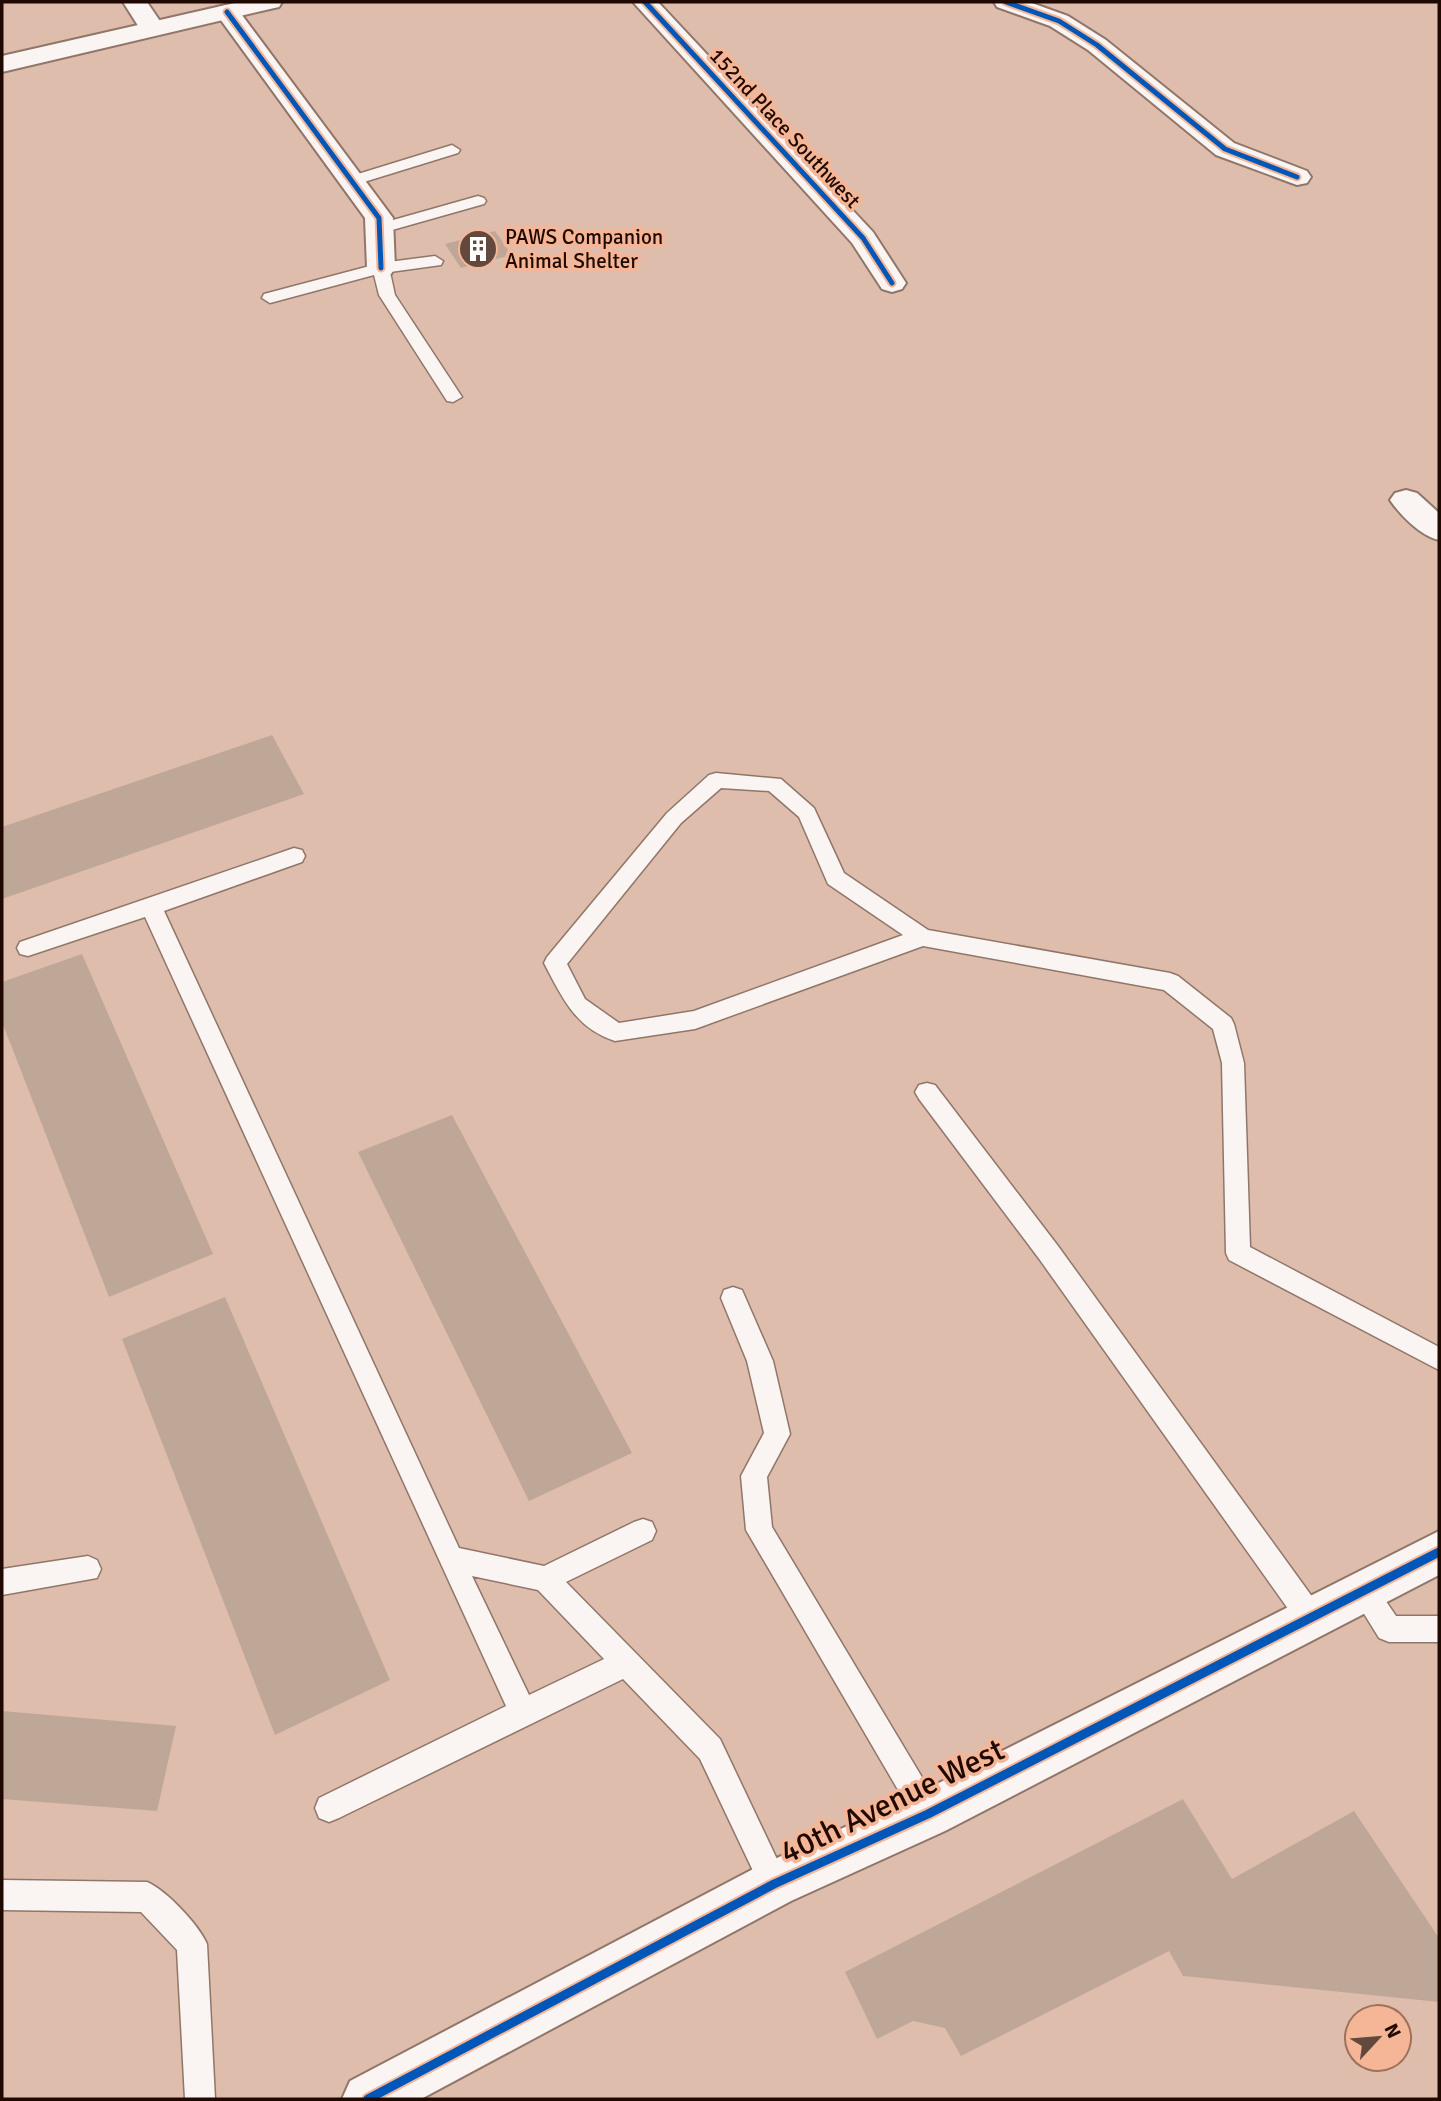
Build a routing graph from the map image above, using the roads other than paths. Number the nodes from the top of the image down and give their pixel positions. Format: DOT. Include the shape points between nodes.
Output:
graph roads {
  1 [pos="135,2"];
  2 [pos="270,2"];
  3 [pos="645,2"];
  4 [pos="1006,2"];
  5 [pos="227,12"];
  6 [pos="151,27"];
  7 [pos="2,64"];
  8 [pos="453,150"];
  9 [pos="1297,177"];
  10 [pos="351,181"];
  11 [pos="478,201"];
  12 [pos="378,229"];
  13 [pos="435,261"];
  14 [pos="381,268"];
  15 [pos="892,283"];
  16 [pos="270,298"];
  17 [pos="453,397"];
  18 [pos="1406,500"];
  19 [pos="1439,530"];
  20 [pos="294,856"];
  21 [pos="151,907"];
  22 [pos="922,937"];
  23 [pos="28,948"];
  24 [pos="927,1092"];
  25 [pos="733,1298"];
  26 [pos="1439,1359"];
  27 [pos="643,1531"];
  28 [pos="1439,1552"];
  29 [pos="450,1559"];
  30 [pos="88,1569"];
  31 [pos="545,1579"];
  32 [pos="2,1582"];
  33 [pos="1363,1591"];
  34 [pos="1311,1618"];
  35 [pos="1439,1629"];
  36 [pos="626,1663"];
  37 [pos="523,1712"];
  38 [pos="329,1808"];
  39 [pos="928,1814"];
  40 [pos="774,1884"];
  41 [pos="2,1895"];
  42 [pos="200,2099"];
  43 [pos="368,2099"];
  1 -- 6 [label="street"];
  2 -- 5 [label="street"];
  3 -- 15 [label="street, 152nd Place Southwest" via="863,238"];
  4 -- 9 [label="street" via="1059,22 1097,45 1225,149"];
  5 -- 6 [label="street"];
  5 -- 10 [label="street"];
  6 -- 7 [label="street"];
  8 -- 10 [label="lane"];
  10 -- 12 [label="street" via="379,218"];
  11 -- 12 [label="lane"];
  12 -- 14 [label="street"];
  13 -- 14 [label="lane"];
  14 -- 16 [label="lane"];
  14 -- 17 [label="lane" via="387,295"];
  18 -- 19 [label="street"];
  20 -- 21 [label="lane"];
  21 -- 23 [label="lane"];
  21 -- 29 [label="lane"];
  22 -- 22 [label="lane" via="836,878 807,813 774,784 716,780 674,818 555,962 577,1005 615,1032 695,1020"];
  22 -- 26 [label="lane" via="1170,982 1223,1024 1233,1063 1238,1253"];
  24 -- 34 [label="lane" via="1049,1253"];
  25 -- 39 [label="lane" via="760,1361 777,1434 754,1476 759,1530"];
  27 -- 31 [label="lane"];
  28 -- 33 [label="street, 40th Avenue West"];
  29 -- 31 [label="lane"];
  29 -- 37 [label="lane"];
  30 -- 32 [label="lane"];
  31 -- 36 [label="lane"];
  33 -- 34 [label="street, 40th Avenue West"];
  33 -- 35 [label="lane" via="1389,1629"];
  34 -- 39 [label="street, 40th Avenue West"];
  36 -- 37 [label="lane"];
  36 -- 40 [label="lane" via="710,1749"];
  37 -- 38 [label="lane"];
  39 -- 40 [label="street, 40th Avenue West"];
  40 -- 43 [label="street, 40th Avenue West"];
  41 -- 42 [label="lane" via="146,1897 192,1944"];
}
